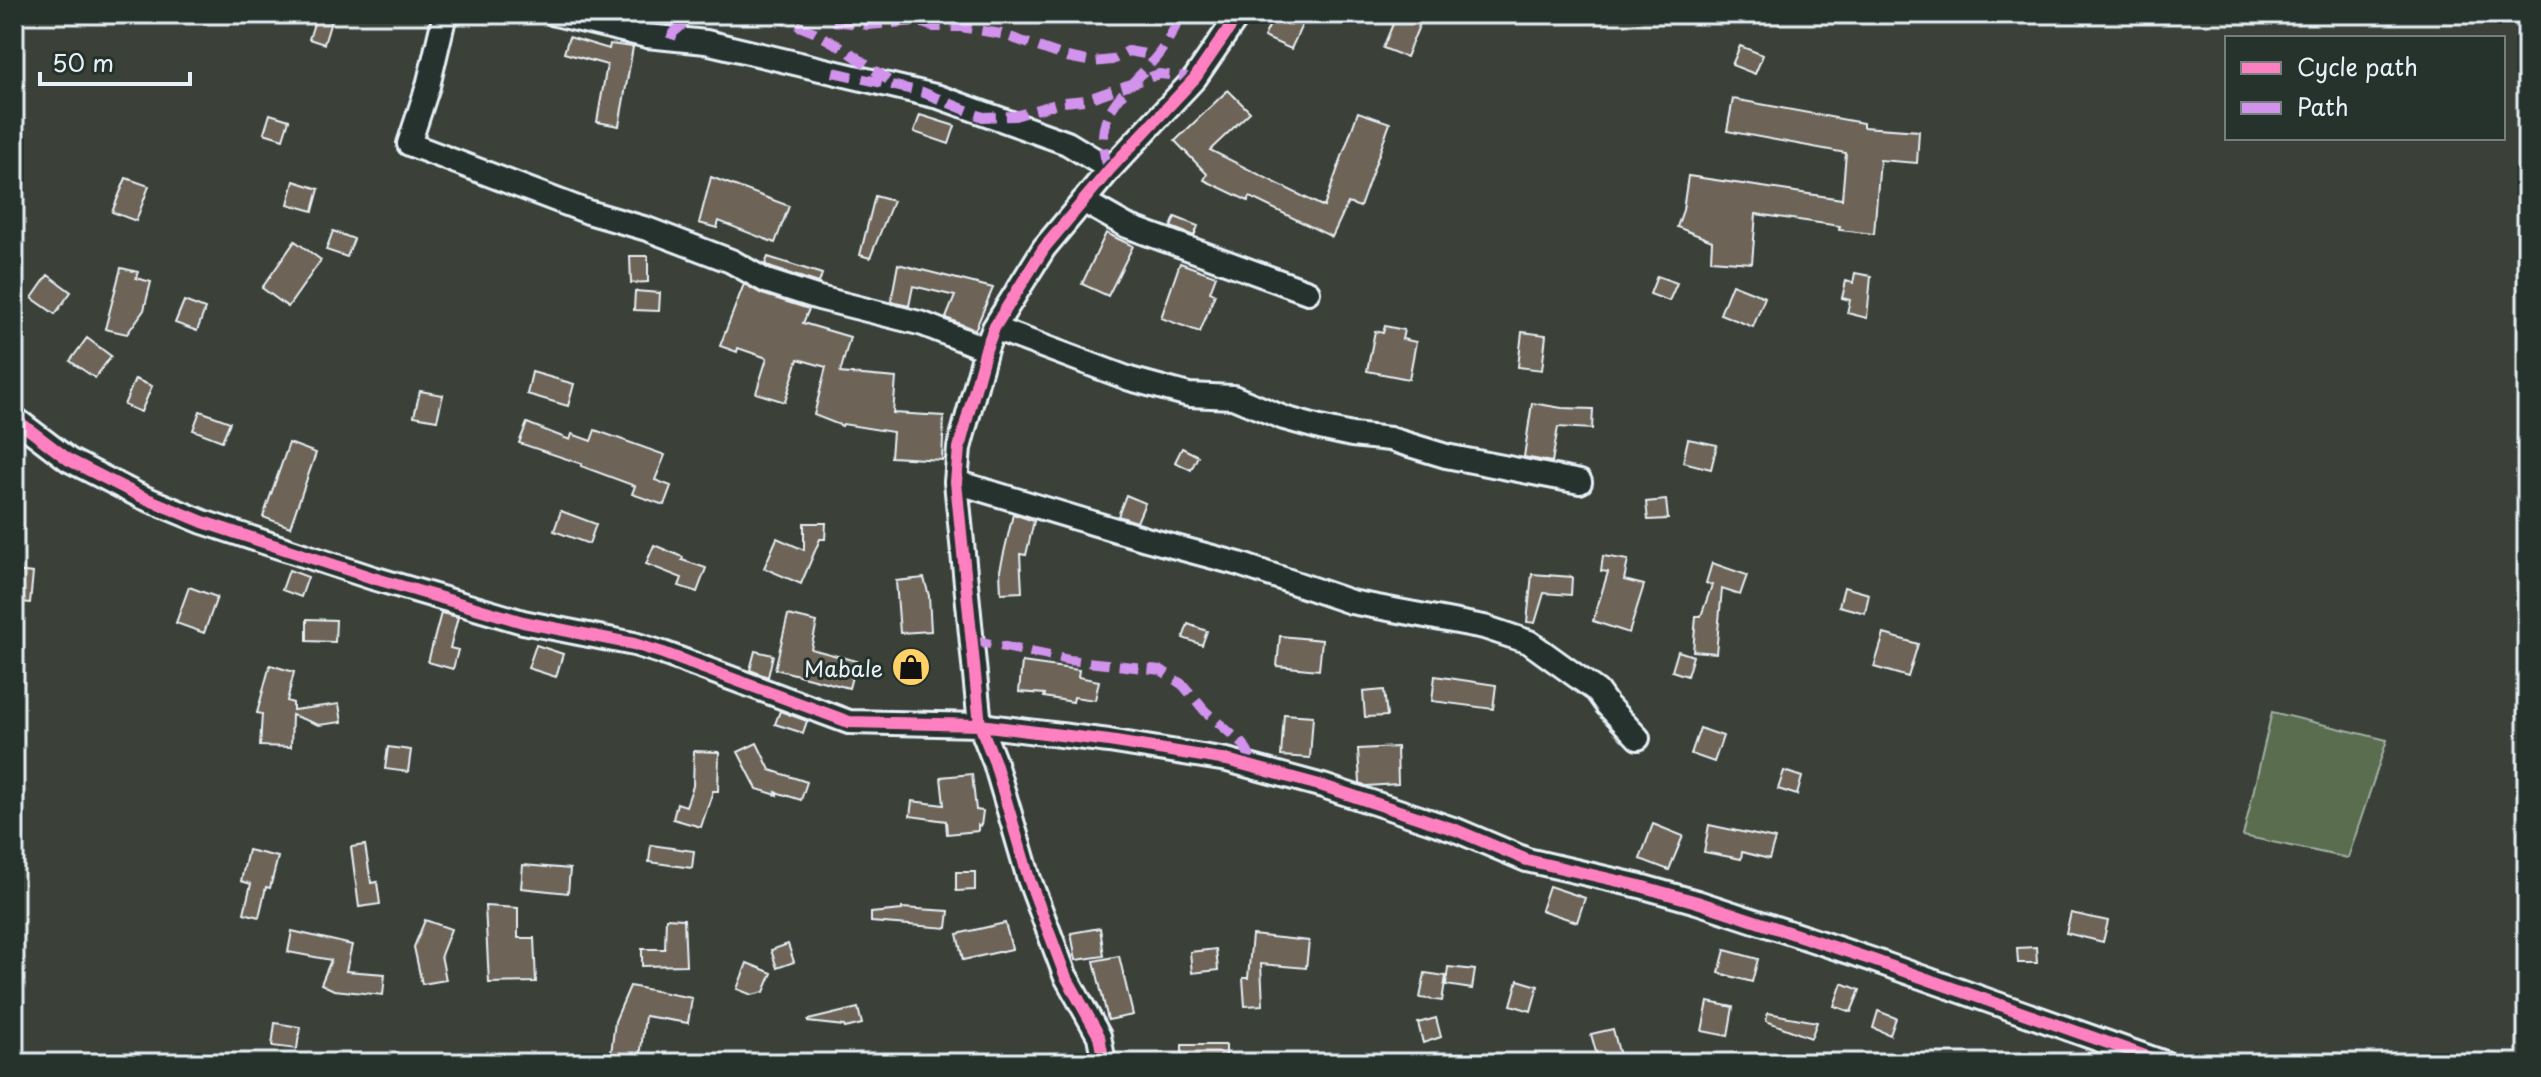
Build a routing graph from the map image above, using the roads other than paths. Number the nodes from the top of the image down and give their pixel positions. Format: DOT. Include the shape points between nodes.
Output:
graph roads {
  1 [pos="445,14"];
  2 [pos="555,14"];
  3 [pos="1239,14"];
  4 [pos="1110,169"];
  5 [pos="1083,201"];
  6 [pos="1308,292"];
  7 [pos="994,328"];
  8 [pos="986,349"];
  9 [pos="14,418"];
  10 [pos="956,482"];
  11 [pos="1580,482"];
  12 [pos="980,725"];
  13 [pos="1638,738"];
  14 [pos="1104,1063"];
  15 [pos="2165,1063"];
  1 -- 8 [label="street" via="409,144 647,229 766,281 923,324"];
  2 -- 4 [label="street" via="647,36 706,42 939,97 1067,143"];
  3 -- 4 [label="street" via="1195,78"];
  4 -- 5 [label="street"];
  5 -- 6 [label="street" via="1127,226"];
  5 -- 7 [label="street" via="1044,248"];
  7 -- 8 [label="street"];
  7 -- 11 [label="street" via="1130,379 1189,395 1233,397 1320,428"];
  8 -- 10 [label="street" via="959,448"];
  9 -- 12 [label="street" via="69,460 140,496 373,578 523,622 649,649 849,722"];
  10 -- 12 [label="street"];
  10 -- 13 [label="street" via="1351,602 1484,627 1529,642 1597,691"];
  12 -- 14 [label="street" via="1029,879 1065,975 1099,1036"];
  12 -- 15 [label="street" via="1227,760 1323,786 1527,860 1697,902"];
}
